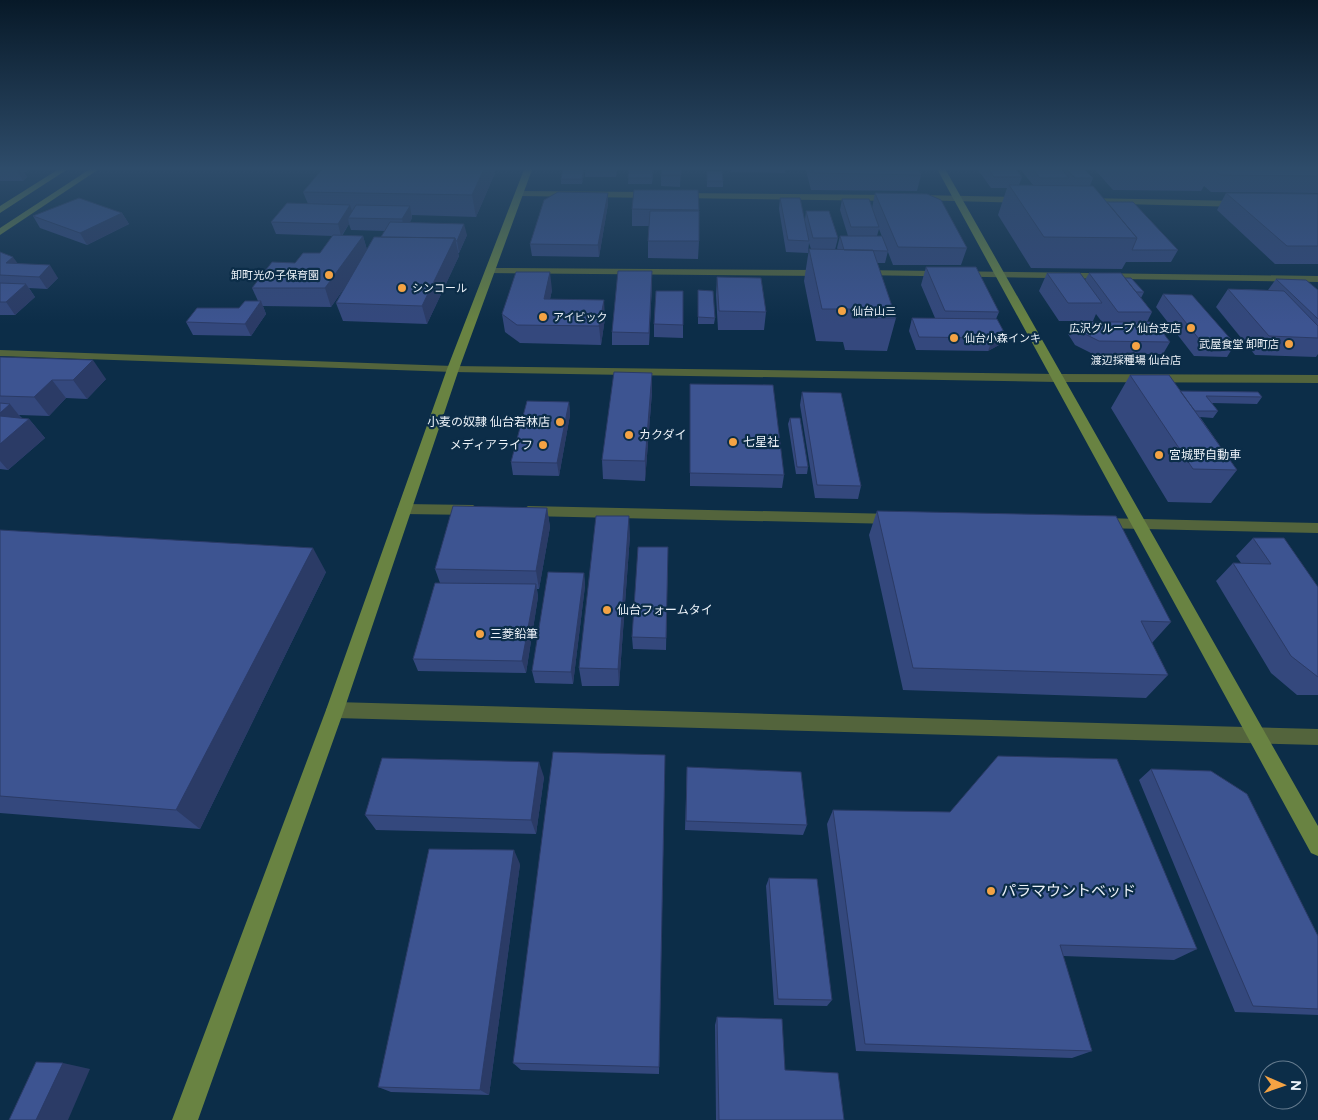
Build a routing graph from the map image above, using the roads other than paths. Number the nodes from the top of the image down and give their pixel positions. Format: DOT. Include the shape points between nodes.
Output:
graph roads {
  1 [pos="19,219"];
  2 [pos="510,219"];
  3 [pos="968,219"];
  4 [pos="0,232"];
  5 [pos="490,271"];
  6 [pos="998,274"];
  7 [pos="1318,279"];
  8 [pos="0,353"];
  9 [pos="453,369"];
  10 [pos="1057,378"];
  11 [pos="1318,379"];
  12 [pos="404,509"];
  13 [pos="484,510"];
  14 [pos="514,511"];
  15 [pos="910,519"];
  16 [pos="1089,523"];
  17 [pos="1138,524"];
  18 [pos="1318,528"];
  19 [pos="335,710"];
  20 [pos="1256,736"];
  21 [pos="1318,737"];
  22 [pos="1318,846"];
  23 [pos="185,1120"];
  1 -- 4 [label="street"];
  2 -- 5 [label="street"];
  3 -- 6 [label="street"];
  5 -- 6 [label="street"];
  5 -- 9 [label="street"];
  6 -- 7 [label="street"];
  6 -- 10 [label="street"];
  8 -- 9 [label="street"];
  9 -- 10 [label="street"];
  9 -- 12 [label="street"];
  10 -- 11 [label="street"];
  10 -- 17 [label="street"];
  12 -- 13 [label="street"];
  12 -- 19 [label="street"];
  14 -- 15 [label="street"];
  16 -- 17 [label="street"];
  17 -- 18 [label="street"];
  17 -- 20 [label="street"];
  19 -- 20 [label="street"];
  19 -- 23 [label="street"];
  20 -- 21 [label="street"];
  20 -- 22 [label="street"];
}
